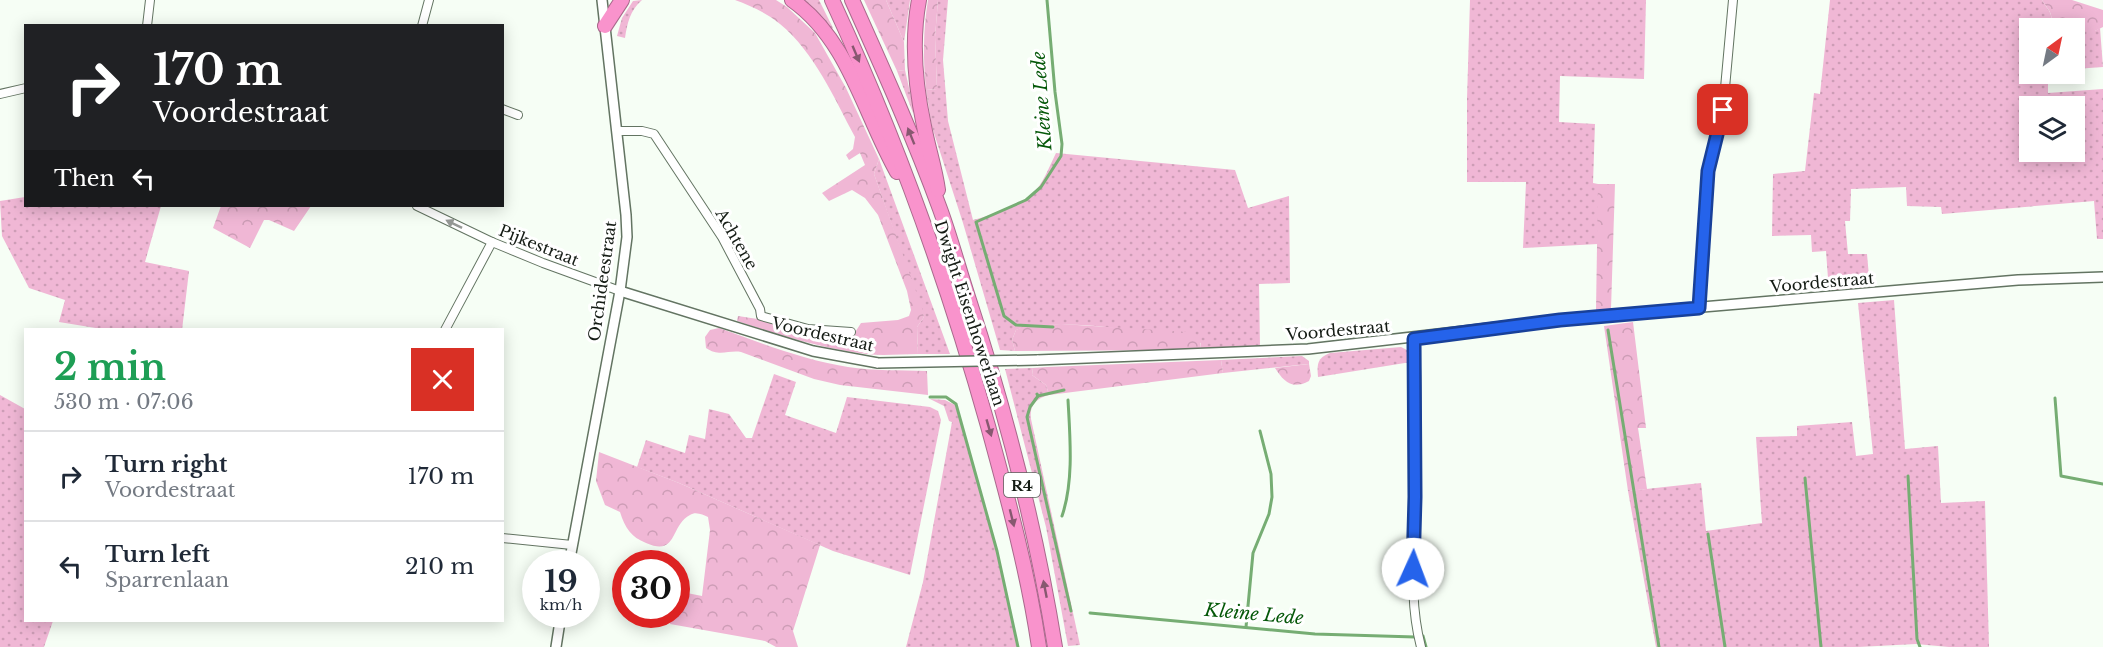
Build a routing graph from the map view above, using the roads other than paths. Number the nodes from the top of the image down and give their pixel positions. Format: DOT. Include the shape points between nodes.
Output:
graph roads {
  1 [pos="150,0"];
  2 [pos="429,0"];
  3 [pos="602,0"];
  4 [pos="622,0"];
  5 [pos="792,0"];
  6 [pos="832,0"];
  7 [pos="852,0"];
  8 [pos="919,0"];
  9 [pos="1733,0"];
  10 [pos="147,24"];
  11 [pos="423,24"];
  12 [pos="605,26"];
  13 [pos="24,88"];
  14 [pos="0,94"];
  15 [pos="504,110"];
  16 [pos="518,115"];
  17 [pos="617,130"];
  18 [pos="419,207"];
  19 [pos="940,210"];
  20 [pos="920,213"];
  21 [pos="492,242"];
  22 [pos="2103,277"];
  23 [pos="620,291"];
  24 [pos="1699,308"];
  25 [pos="446,328"];
  26 [pos="851,332"];
  27 [pos="1414,339"];
  28 [pos="504,538"];
  29 [pos="572,545"];
  30 [pos="571,550"];
  31 [pos="559,628"];
  32 [pos="556,647"];
  33 [pos="1039,647"];
  34 [pos="1055,647"];
  35 [pos="1421,647"];
  1 -- 10 [label="street"];
  2 -- 11 [label="street"];
  3 -- 12 [label="street, Orchideestraat"];
  4 -- 12 [label="highway"];
  5 -- 20 [label="highway" via="819,23 838,50 885,152"];
  6 -- 20 [label="highway, Dwight Eisenhowerlaan / R4, one-way"];
  19 -- 7 [label="highway, Dwight Eisenhowerlaan / R4, one-way"];
  8 -- 19 [label="highway" via="915,68"];
  9 -- 24 [label="street" via="1723,110 1708,171"];
  12 -- 17 [label="street, Orchideestraat"];
  13 -- 14 [label="street"];
  15 -- 16 [label="street"];
  17 -- 23 [label="street, Orchideestraat" via="627,237"];
  17 -- 26 [label="street, Achtene" via="654,134 722,237 761,316 808,329"];
  21 -- 18 [label="street, Pijkestraat, one-way"];
  34 -- 19 [label="highway, Dwight Eisenhowerlaan / R4, one-way" via="1015,453"];
  20 -- 33 [label="highway, Dwight Eisenhowerlaan / R4, one-way" via="963,336 998,462 1033,604"];
  21 -- 23 [label="street, Pijkestraat"];
  21 -- 25 [label="street"];
  22 -- 24 [label="street, Voordestraat" via="2018,280"];
  23 -- 27 [label="street, Voordestraat, bridge" via="813,351 878,363 1296,350"];
  23 -- 29 [label="street, Orchideestraat"];
  24 -- 27 [label="street, Voordestraat" via="1560,320"];
  27 -- 35 [label="street" via="1413,585"];
  28 -- 29 [label="street"];
  29 -- 30 [label="street, Orchideestraat"];
  31 -- 32 [label="street"];
}
